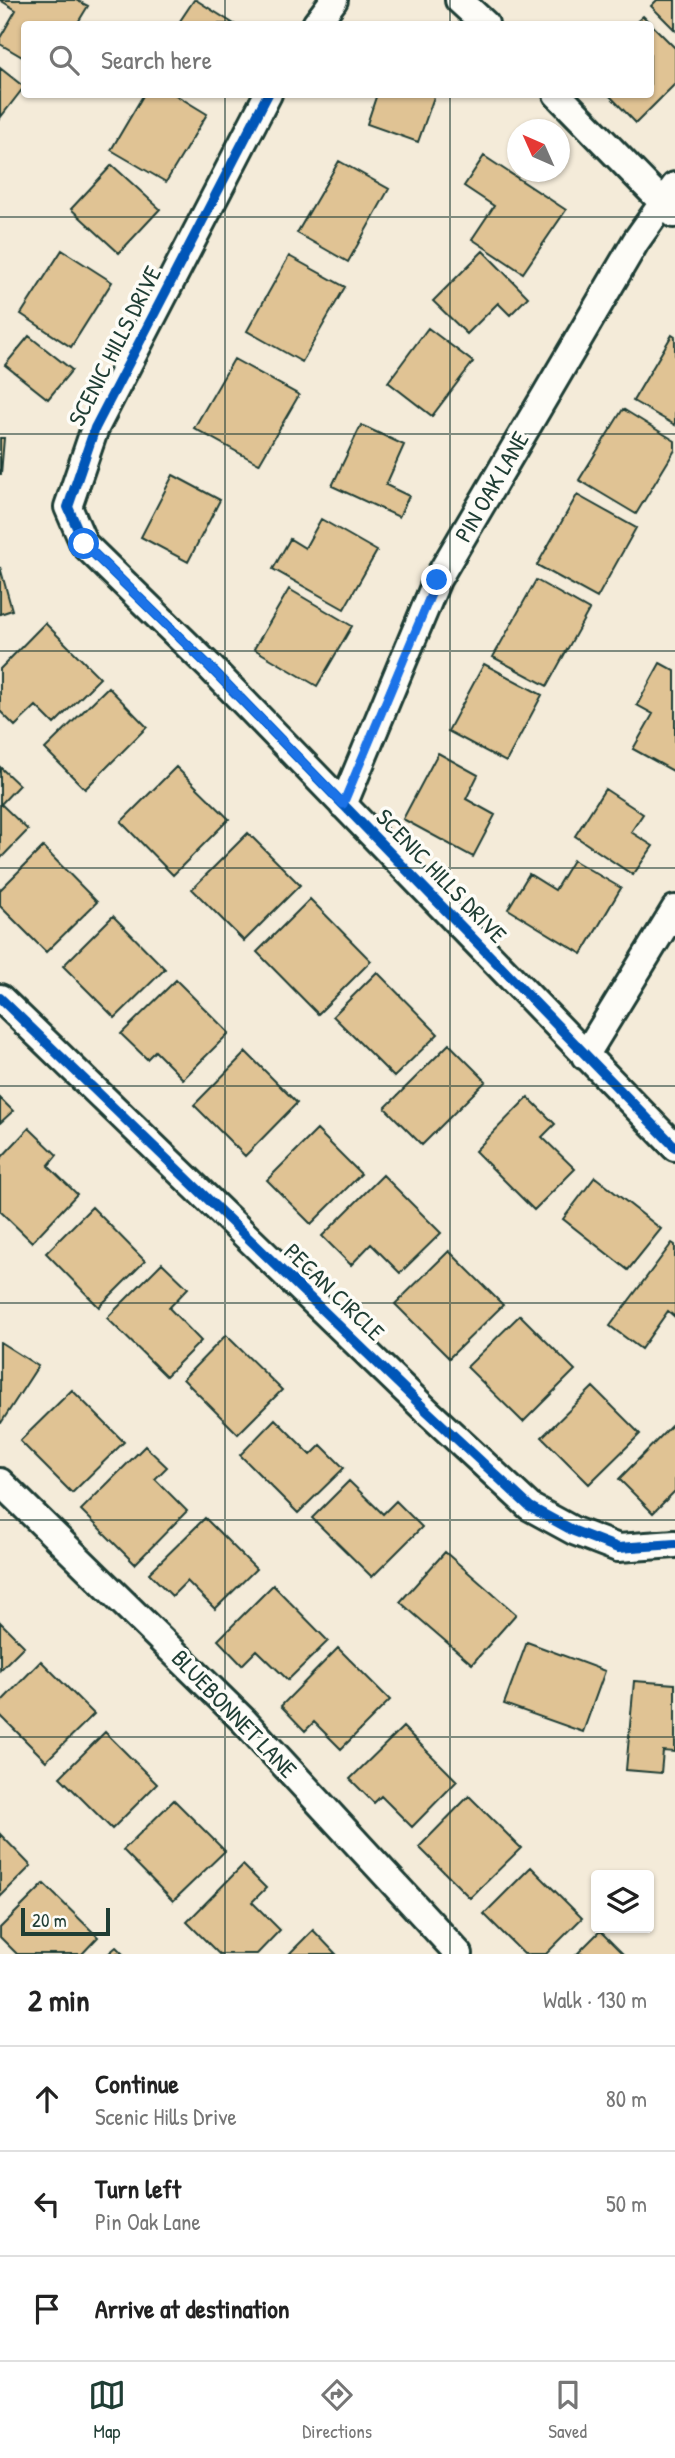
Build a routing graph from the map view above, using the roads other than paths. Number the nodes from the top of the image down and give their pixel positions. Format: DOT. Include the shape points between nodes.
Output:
graph roads {
  1 [pos="334,0"];
  2 [pos="459,0"];
  3 [pos="318,21"];
  4 [pos="482,21"];
  5 [pos="266,98"];
  6 [pos="561,98"];
  7 [pos="671,201"];
  8 [pos="343,804"];
  9 [pos="675,909"];
  10 [pos="0,998"];
  11 [pos="585,1056"];
  12 [pos="675,1147"];
  13 [pos="0,1482"];
  14 [pos="675,1544"];
  15 [pos="459,1954"];
  1 -- 3 [label="street"];
  2 -- 4 [label="street"];
  5 -- 8 [label="street, SCENIC HILLS DRIVE" via="95,428 68,508 84,544"];
  6 -- 7 [label="street"];
  7 -- 8 [label="street, PIN OAK LANE" via="636,241 437,580"];
  8 -- 11 [label="street, SCENIC HILLS DRIVE"];
  9 -- 11 [label="street"];
  10 -- 14 [label="street, PECAN CIRCLE" via="530,1507 618,1548"];
  11 -- 12 [label="street, SCENIC HILLS DRIVE"];
  13 -- 15 [label="street, BLUEBONNET LANE" via="243,1720"];
}
